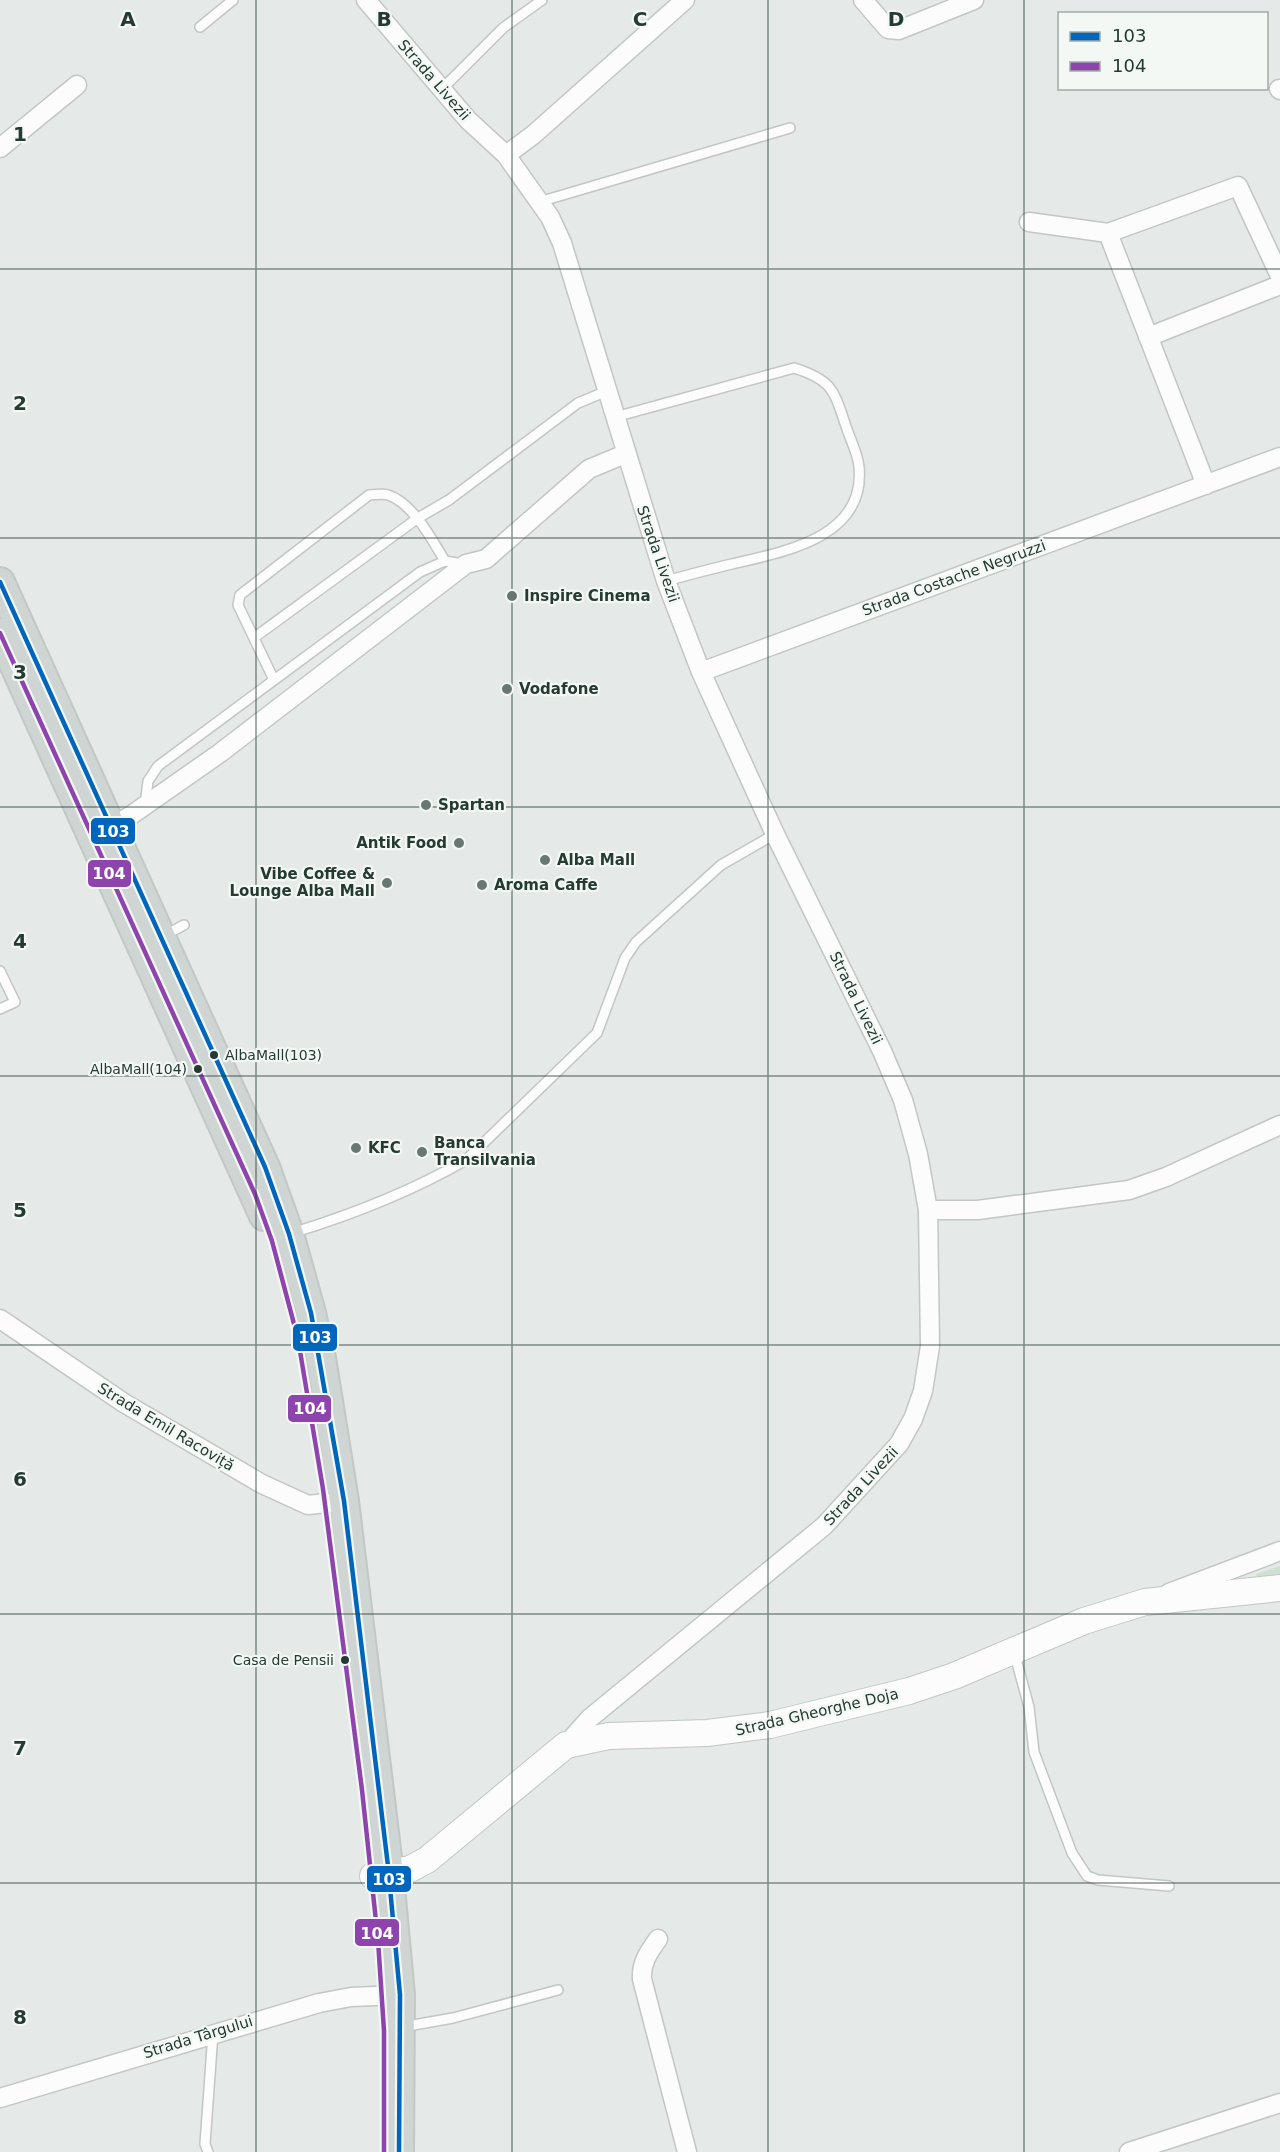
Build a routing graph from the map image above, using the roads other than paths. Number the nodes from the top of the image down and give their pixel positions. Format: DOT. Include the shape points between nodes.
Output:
graph roads {
  1 [pos="233,0"];
  2 [pos="366,0"];
  3 [pos="542,0"];
  4 [pos="685,0"];
  5 [pos="863,0"];
  6 [pos="974,0"];
  7 [pos="200,27"];
  8 [pos="77,85"];
  9 [pos="442,89"];
  10 [pos="790,128"];
  11 [pos="0,148"];
  12 [pos="506,155"];
  13 [pos="539,202"];
  14 [pos="1029,222"];
  15 [pos="1108,233"];
  16 [pos="1280,276"];
  17 [pos="1280,285"];
  18 [pos="1148,337"];
  19 [pos="607,391"];
  20 [pos="615,417"];
  21 [pos="625,454"];
  22 [pos="1280,457"];
  23 [pos="1206,485"];
  24 [pos="417,518"];
  25 [pos="445,561"];
  26 [pos="466,564"];
  27 [pos="666,581"];
  28 [pos="0,582"];
  29 [pos="0,633"];
  30 [pos="255,637"];
  31 [pos="701,672"];
  32 [pos="274,680"];
  33 [pos="145,805"];
  34 [pos="103,832"];
  35 [pos="775,834"];
  36 [pos="0,971"];
  37 [pos="0,1009"];
  38 [pos="1280,1125"];
  39 [pos="928,1210"];
  40 [pos="289,1234"];
  41 [pos="0,1319"];
  42 [pos="335,1503"];
  43 [pos="1280,1551"];
  44 [pos="1280,1588"];
  45 [pos="1145,1602"];
  46 [pos="1014,1649"];
  47 [pos="566,1745"];
  48 [pos="381,1875"];
  49 [pos="1169,1886"];
  50 [pos="657,1939"];
  51 [pos="558,1990"];
  52 [pos="391,1995"];
  53 [pos="400,2027"];
  54 [pos="213,2033"];
  55 [pos="0,2098"];
  56 [pos="1280,2103"];
  57 [pos="208,2152"];
  58 [pos="384,2152"];
  59 [pos="399,2152"];
  60 [pos="687,2152"];
  61 [pos="1129,2152"];
  1 -- 7 [label="lane"];
  2 -- 9 [label="street, Strada Livezii"];
  3 -- 9 [label="lane" via="503,28"];
  4 -- 12 [label="street"];
  5 -- 6 [label="street" via="888,29 898,30"];
  8 -- 11 [label="street"];
  9 -- 12 [label="street, Strada Livezii"];
  10 -- 13 [label="lane"];
  12 -- 13 [label="street, Strada Livezii"];
  13 -- 19 [label="street, Strada Livezii" via="562,243"];
  14 -- 15 [label="street"];
  15 -- 16 [label="street" via="1238,186"];
  15 -- 18 [label="street"];
  17 -- 18 [label="street"];
  18 -- 23 [label="street"];
  19 -- 20 [label="street, Strada Livezii"];
  19 -- 24 [label="lane" via="578,403 449,500"];
  20 -- 21 [label="street, Strada Livezii"];
  20 -- 27 [label="lane" via="794,368 815,375 832,388 860,465 855,498 840,520 813,542"];
  21 -- 26 [label="street" via="589,469 486,559"];
  21 -- 27 [label="street, Strada Livezii"];
  22 -- 23 [label="street, Strada Costache Negruzzi"];
  23 -- 31 [label="street, Strada Costache Negruzzi"];
  24 -- 25 [label="lane"];
  24 -- 30 [label="lane"];
  24 -- 30 [label="lane" via="388,495 369,495 240,595 238,605"];
  25 -- 26 [label="lane"];
  25 -- 32 [label="lane" via="420,572"];
  26 -- 33 [label="street" via="227,748"];
  27 -- 31 [label="street, Strada Livezii"];
  28 -- 34 [label="main road"];
  29 -- 34 [label="main road"];
  30 -- 32 [label="lane"];
  31 -- 35 [label="street, Strada Livezii"];
  32 -- 33 [label="lane" via="158,766 148,781"];
  33 -- 34 [label="street"];
  34 -- 40 [label="main road" via="172,931"];
  34 -- 42 [label="main road" via="273,1242"];
  35 -- 39 [label="street, Strada Livezii" via="903,1100"];
  35 -- 40 [label="lane" via="721,865 636,942 625,958 597,1033 466,1160 332,1220"];
  36 -- 37 [label="lane" via="15,1002"];
  38 -- 39 [label="street" via="1129,1190 978,1210"];
  39 -- 47 [label="street, Strada Livezii" via="930,1346 922,1391 899,1444 824,1526 590,1719"];
  40 -- 42 [label="main road" via="321,1358"];
  41 -- 42 [label="street, Strada Emil Racoviță" via="124,1403 262,1484 308,1504"];
  42 -- 48 [label="main road"];
  43 -- 45 [label="street, Strada Gheorghe Doja"];
  44 -- 45 [label="street"];
  45 -- 46 [label="street, Strada Gheorghe Doja"];
  46 -- 47 [label="street, Strada Gheorghe Doja" via="909,1691 770,1725 707,1733 609,1736"];
  46 -- 49 [label="lane" via="1029,1707 1034,1752 1072,1853 1082,1869 1098,1880"];
  47 -- 48 [label="street, Strada Gheorghe Doja" via="427,1860 410,1869"];
  48 -- 52 [label="main road"];
  50 -- 60 [label="street" via="641,1969 642,1979"];
  51 -- 53 [label="lane" via="453,2018"];
  52 -- 53 [label="main road"];
  52 -- 54 [label="street, Strada Târgului" via="319,2003"];
  52 -- 58 [label="main road"];
  53 -- 59 [label="main road"];
  54 -- 55 [label="street, Strada Târgului"];
  54 -- 57 [label="lane" via="205,2144"];
  56 -- 61 [label="street"];
}
